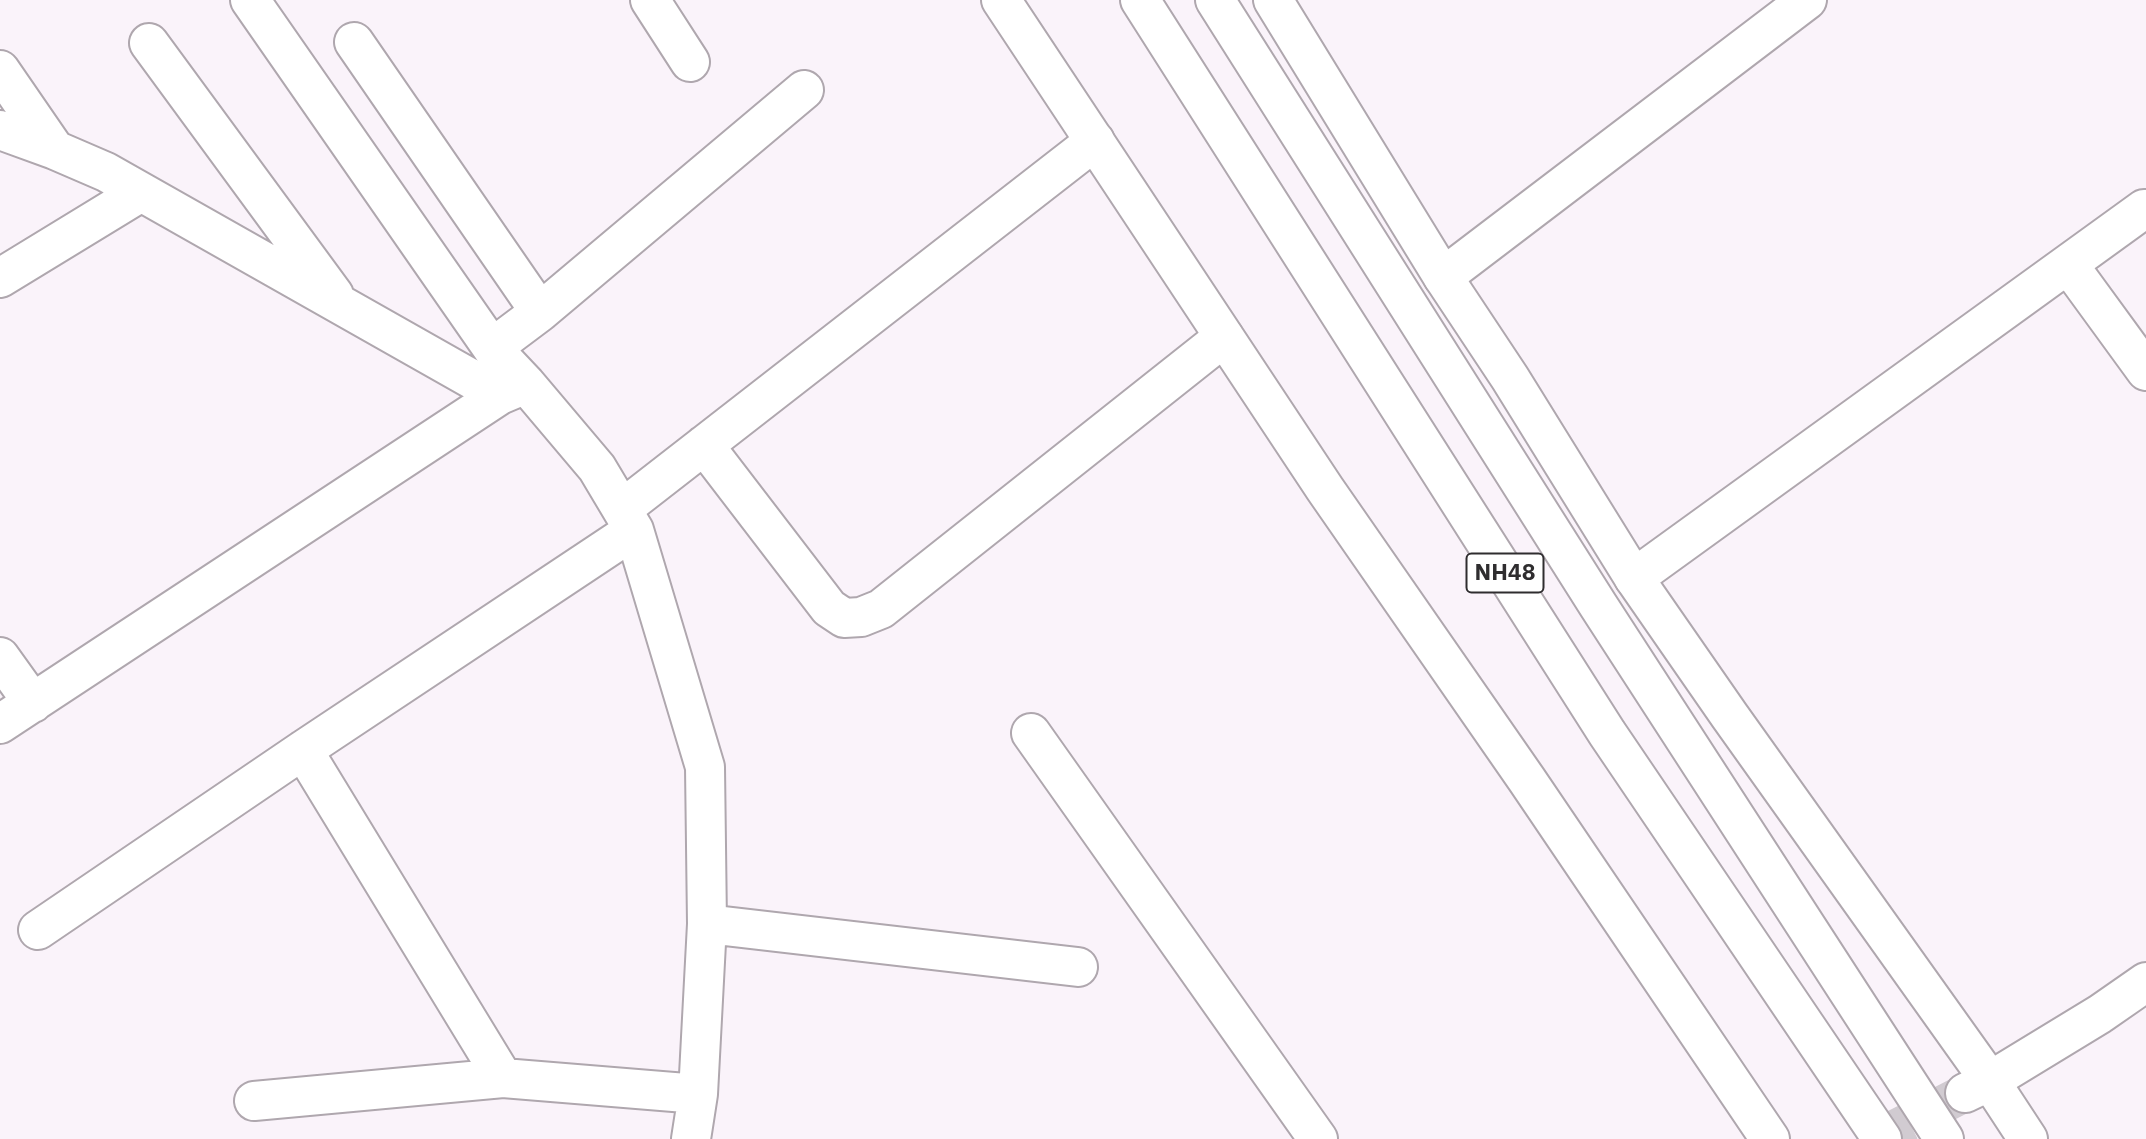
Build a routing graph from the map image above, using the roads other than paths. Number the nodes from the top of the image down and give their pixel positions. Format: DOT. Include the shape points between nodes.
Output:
graph roads {
  1 [pos="250,0"];
  2 [pos="650,0"];
  3 [pos="1001,0"];
  4 [pos="1140,0"];
  5 [pos="1215,0"];
  6 [pos="1807,0"];
  7 [pos="1279,2"];
  8 [pos="149,43"];
  9 [pos="354,43"];
  10 [pos="690,62"];
  11 [pos="0,70"];
  12 [pos="804,90"];
  13 [pos="0,130"];
  14 [pos="1095,141"];
  15 [pos="55,150"];
  16 [pos="141,192"];
  17 [pos="2144,209"];
  18 [pos="2068,264"];
  19 [pos="1443,276"];
  20 [pos="0,278"];
  21 [pos="342,306"];
  22 [pos="540,312"];
  23 [pos="1224,337"];
  24 [pos="492,348"];
  25 [pos="2146,371"];
  26 [pos="513,390"];
  27 [pos="704,445"];
  28 [pos="628,519"];
  29 [pos="1634,578"];
  30 [pos="0,657"];
  31 [pos="33,703"];
  32 [pos="0,724"];
  33 [pos="1031,733"];
  34 [pos="303,750"];
  35 [pos="707,924"];
  36 [pos="38,930"];
  37 [pos="1077,967"];
  38 [pos="2146,982"];
  39 [pos="503,1078"];
  40 [pos="1978,1087"];
  41 [pos="698,1094"];
  42 [pos="254,1101"];
  43 [pos="691,1139"];
  44 [pos="1318,1139"];
  45 [pos="1770,1139"];
  46 [pos="1881,1139"];
  47 [pos="1944,1139"];
  48 [pos="2028,1139"];
  1 -- 24 [label="main road"];
  2 -- 10 [label="main road"];
  3 -- 14 [label="main road"];
  4 -- 46 [label="main road, NH48" via="1607,733"];
  5 -- 47 [label="main road, NH48" via="1598,605"];
  6 -- 19 [label="main road"];
  7 -- 19 [label="main road"];
  8 -- 21 [label="main road"];
  9 -- 22 [label="main road"];
  11 -- 15 [label="main road"];
  12 -- 22 [label="main road"];
  13 -- 15 [label="main road"];
  14 -- 23 [label="main road"];
  14 -- 27 [label="main road"];
  15 -- 16 [label="main road"];
  16 -- 20 [label="main road"];
  16 -- 21 [label="main road"];
  17 -- 18 [label="main road"];
  18 -- 25 [label="main road"];
  18 -- 29 [label="main road"];
  19 -- 29 [label="main road"];
  21 -- 26 [label="main road"];
  22 -- 24 [label="main road"];
  23 -- 27 [label="main road" via="881,608 862,617 844,618 829,608"];
  23 -- 45 [label="main road"];
  24 -- 26 [label="main road"];
  26 -- 28 [label="main road" via="597,468"];
  26 -- 31 [label="main road"];
  27 -- 28 [label="main road"];
  28 -- 34 [label="main road"];
  28 -- 35 [label="main road" via="705,767"];
  29 -- 40 [label="main road"];
  30 -- 31 [label="main road"];
  31 -- 32 [label="main road"];
  33 -- 44 [label="main road"];
  34 -- 36 [label="main road"];
  34 -- 39 [label="main road"];
  35 -- 37 [label="main road"];
  35 -- 41 [label="main road"];
  38 -- 40 [label="main road"];
  39 -- 41 [label="main road"];
  39 -- 42 [label="main road"];
  40 -- 48 [label="main road"];
  41 -- 43 [label="main road"];
}
